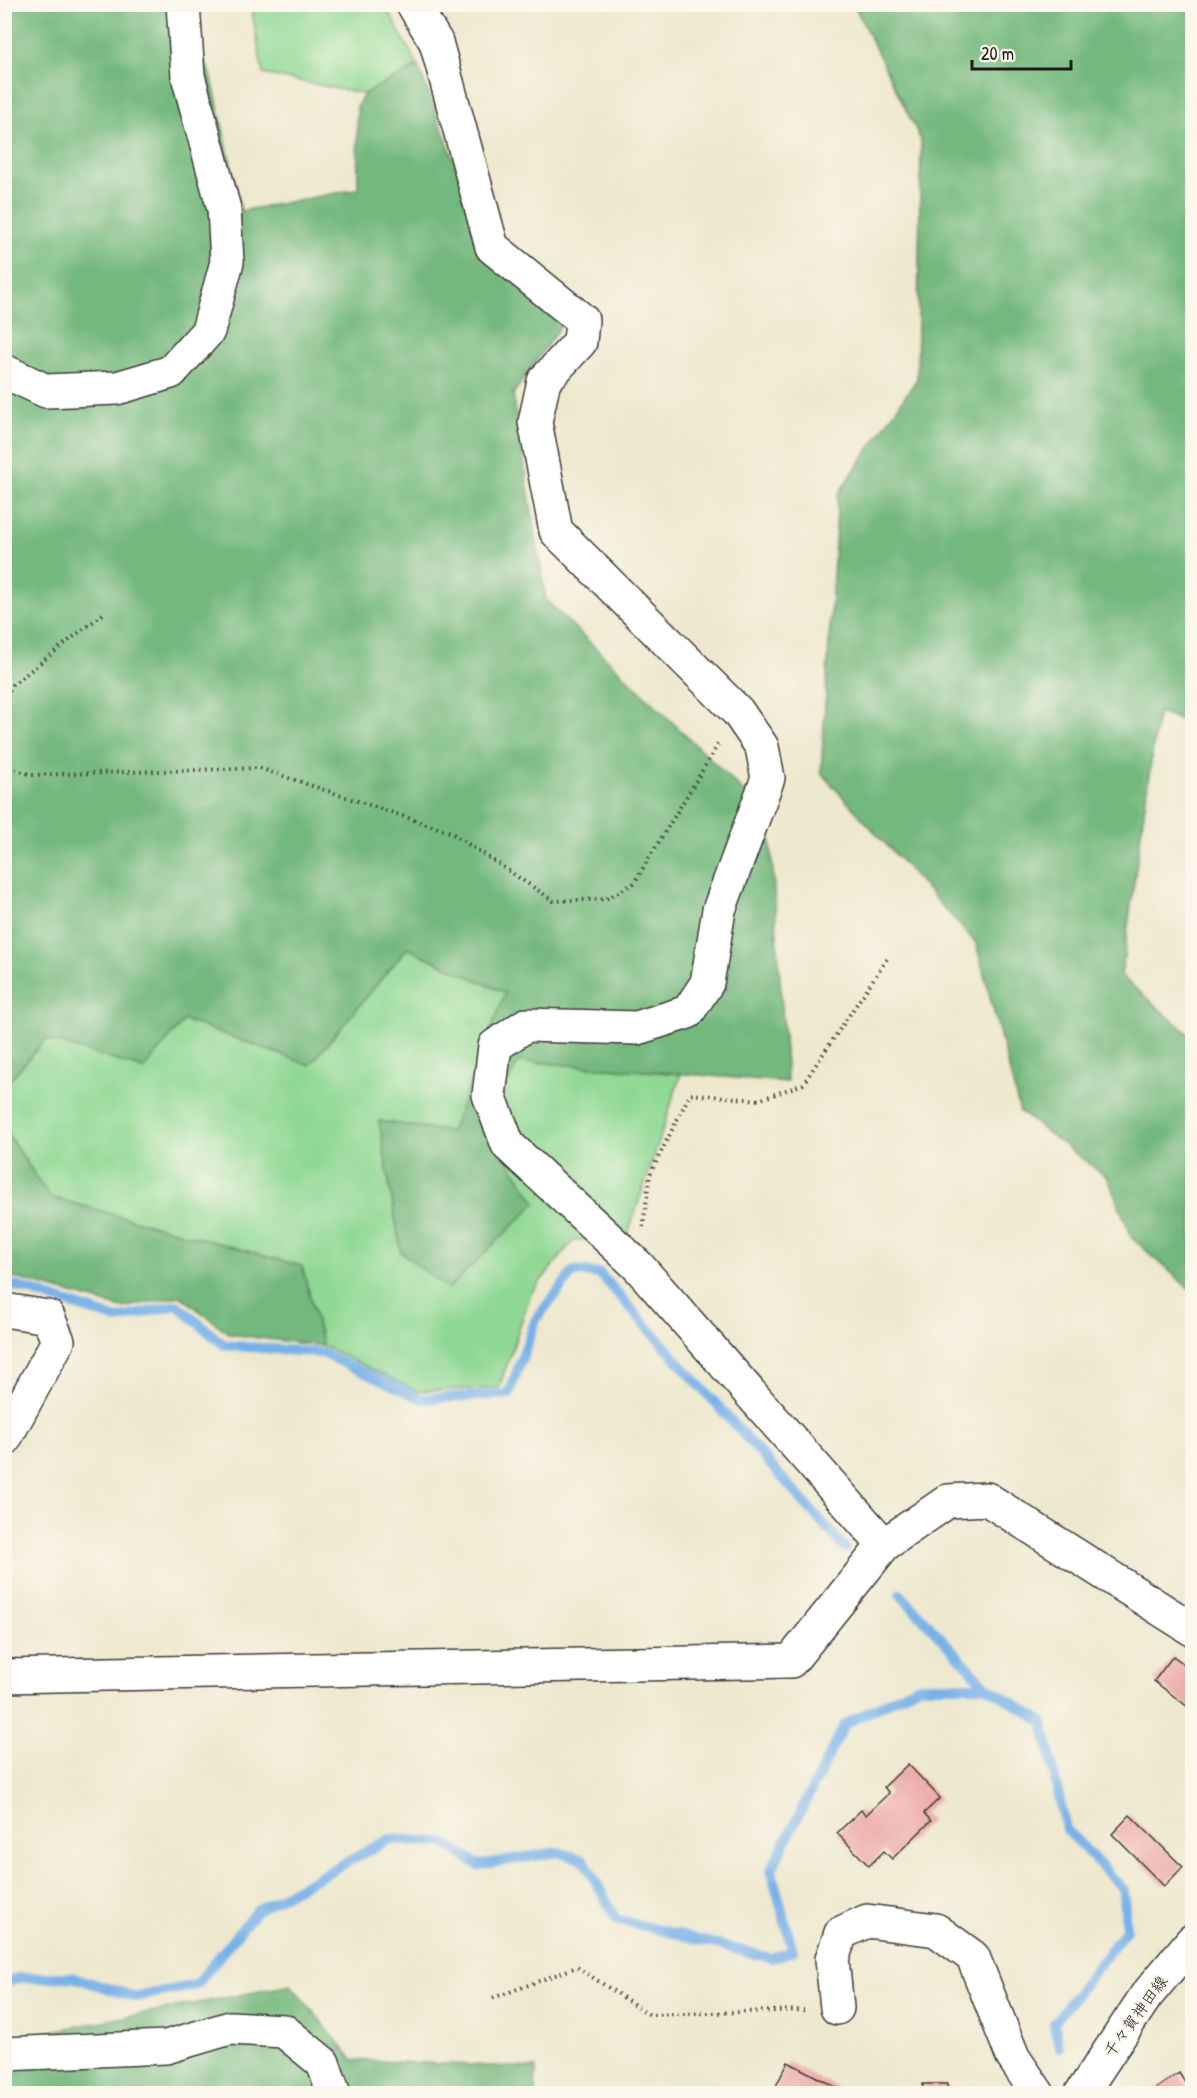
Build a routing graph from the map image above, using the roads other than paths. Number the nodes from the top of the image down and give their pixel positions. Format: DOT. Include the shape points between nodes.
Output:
graph roads {
  1 [pos="183,4"];
  2 [pos="413,4"];
  3 [pos="4,371"];
  4 [pos="4,1310"];
  5 [pos="4,1440"];
  6 [pos="884,1545"];
  7 [pos="1192,1629"];
  8 [pos="4,1676"];
  9 [pos="1192,1941"];
  10 [pos="837,2008"];
  11 [pos="4,2054"];
  12 [pos="334,2094"];
  13 [pos="1038,2094"];
  14 [pos="1081,2094"];
  1 -- 3 [label="street" via="188,75 224,209 227,262 208,331 171,372 117,388 46,391"];
  2 -- 6 [label="street" via="436,42 492,247 582,320 580,342 544,381 535,422 555,531 738,712 762,747 768,778 719,910 707,982 688,1012 637,1028 526,1025 495,1046 489,1095 508,1146 638,1266"];
  4 -- 5 [label="street" via="48,1317 58,1341"];
  6 -- 7 [label="street" via="948,1501 987,1499"];
  6 -- 8 [label="street" via="791,1660"];
  9 -- 14 [label="street, 千々賀神田線" via="1146,1996"];
  10 -- 13 [label="street" via="832,1959 841,1933 867,1921 936,1930 973,1957 1013,2057"];
  11 -- 12 [label="street" via="166,2047 230,2028 284,2031 323,2063"];
}
